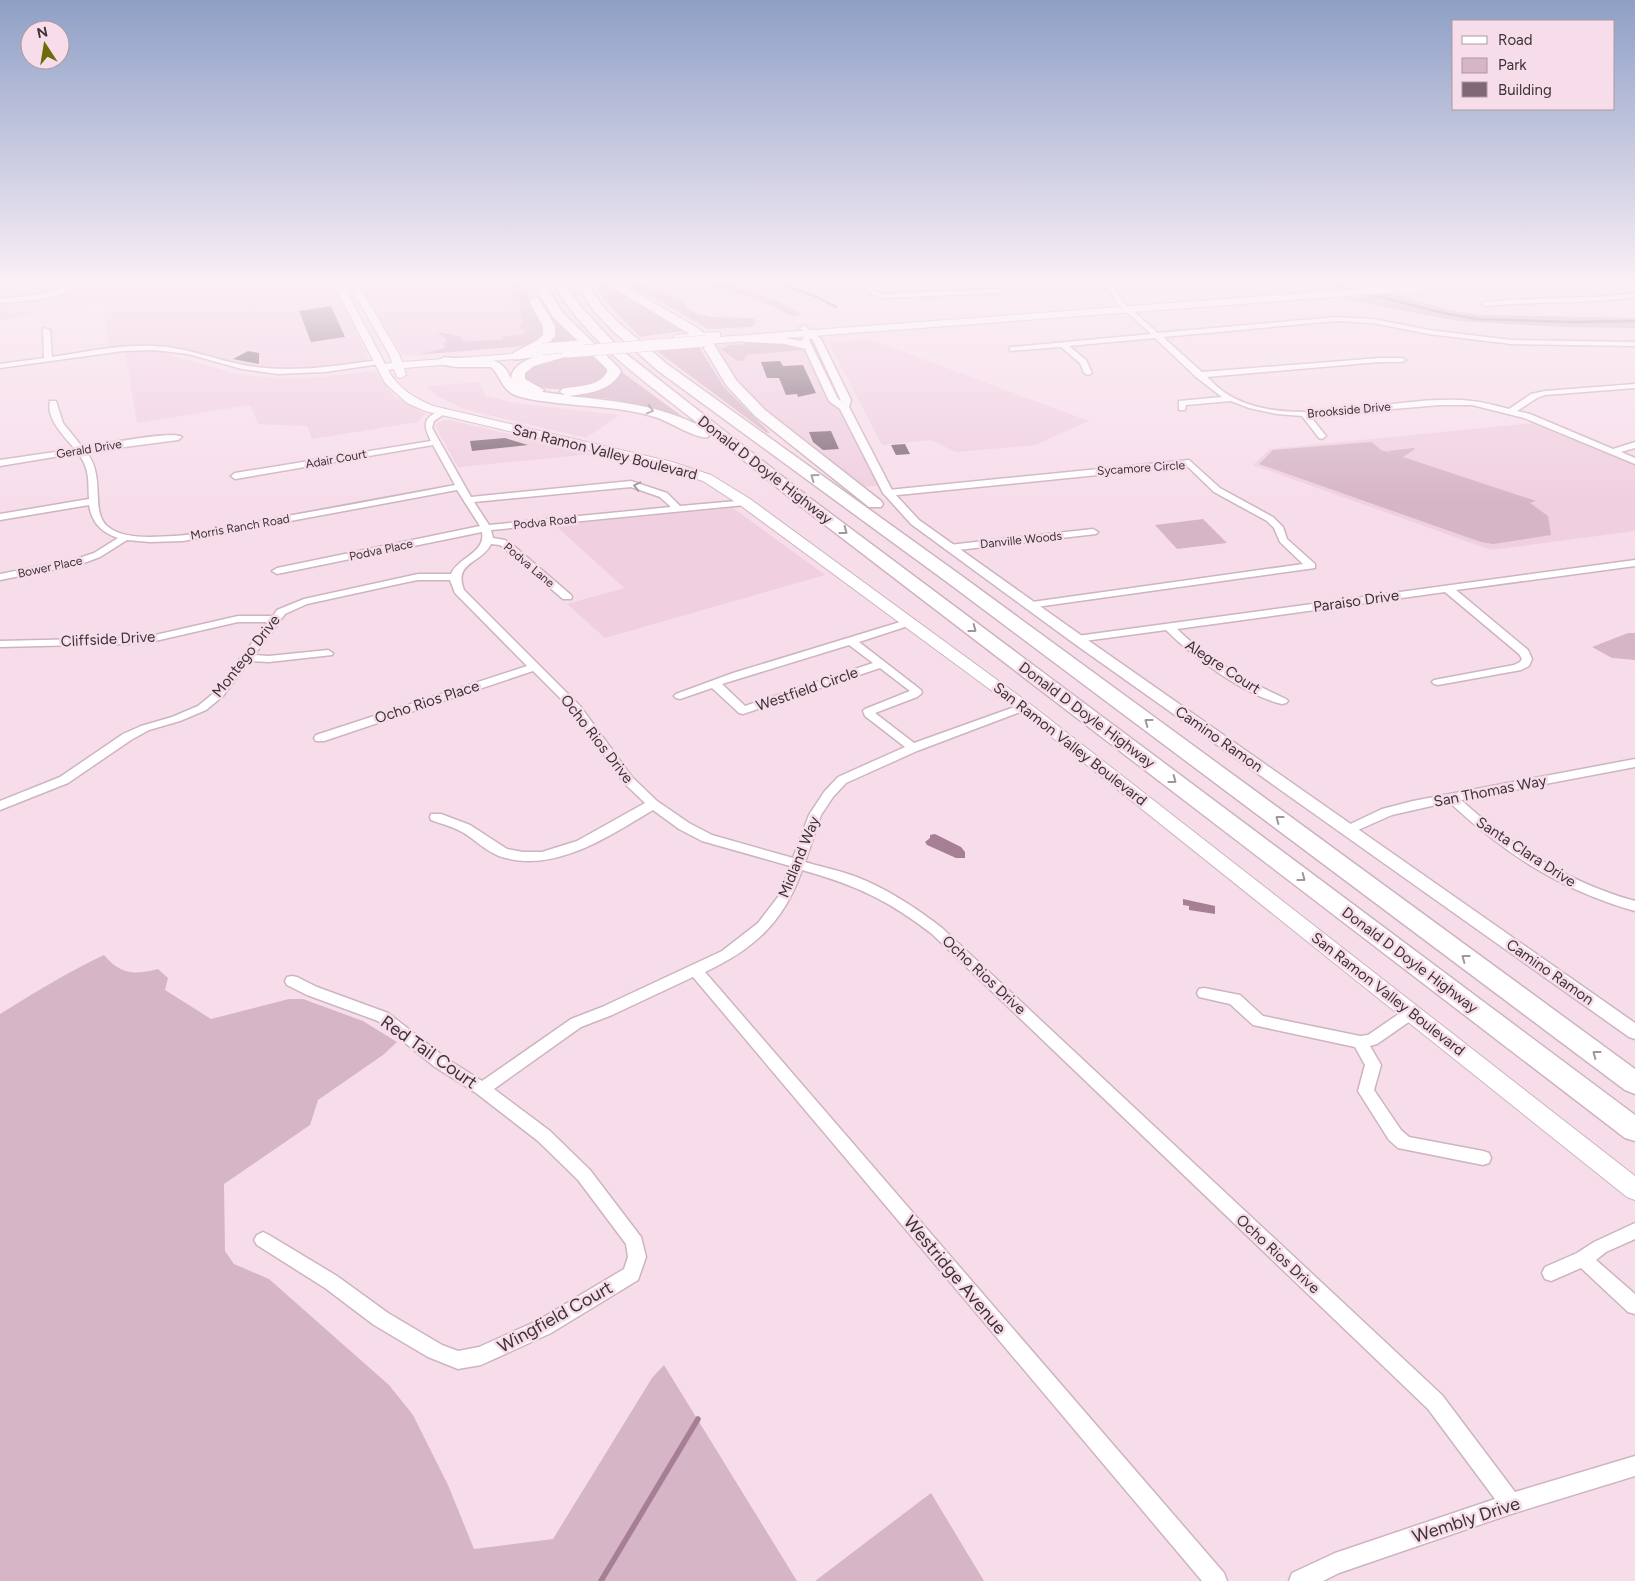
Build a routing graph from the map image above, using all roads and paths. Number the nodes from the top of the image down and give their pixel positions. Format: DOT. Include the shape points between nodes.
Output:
graph roads {
  1 [pos="48,355"];
  2 [pos="80,355"];
  3 [pos="180,355"];
  4 [pos="376,355"];
  5 [pos="392,355"];
  6 [pos="501,355"];
  7 [pos="506,355"];
  8 [pos="522,355"];
  9 [pos="558,355"];
  10 [pos="599,355"];
  11 [pos="620,355"];
  12 [pos="646,355"];
  13 [pos="713,355"];
  14 [pos="812,355"];
  15 [pos="825,355"];
  16 [pos="1075,355"];
  17 [pos="1178,355"];
  18 [pos="48,359"];
  19 [pos="1402,360"];
  20 [pos="444,361"];
  21 [pos="397,363"];
  22 [pos="381,365"];
  23 [pos="0,366"];
  24 [pos="502,370"];
  25 [pos="1088,373"];
  26 [pos="1199,375"];
  27 [pos="1635,386"];
  28 [pos="1229,398"];
  29 [pos="52,403"];
  30 [pos="844,407"];
  31 [pos="1182,408"];
  32 [pos="445,411"];
  33 [pos="1512,411"];
  34 [pos="1304,414"];
  35 [pos="1322,436"];
  36 [pos="178,437"];
  37 [pos="436,442"];
  38 [pos="1635,445"];
  39 [pos="80,450"];
  40 [pos="1612,452"];
  41 [pos="1635,461"];
  42 [pos="0,463"];
  43 [pos="235,476"];
  44 [pos="460,487"];
  45 [pos="888,494"];
  46 [pos="468,500"];
  47 [pos="95,501"];
  48 [pos="745,502"];
  49 [pos="805,502"];
  50 [pos="677,509"];
  51 [pos="0,518"];
  52 [pos="486,528"];
  53 [pos="1093,532"];
  54 [pos="124,538"];
  55 [pos="488,542"];
  56 [pos="949,548"];
  57 [pos="1635,563"];
  58 [pos="277,571"];
  59 [pos="0,577"];
  60 [pos="453,577"];
  61 [pos="953,578"];
  62 [pos="1447,588"];
  63 [pos="567,597"];
  64 [pos="1029,605"];
  65 [pos="274,619"];
  66 [pos="910,622"];
  67 [pos="1168,626"];
  68 [pos="1076,639"];
  69 [pos="853,642"];
  70 [pos="0,644"];
  71 [pos="328,653"];
  72 [pos="247,658"];
  73 [pos="882,664"];
  74 [pos="534,667"];
  75 [pos="714,682"];
  76 [pos="1438,682"];
  77 [pos="680,696"];
  78 [pos="1282,701"];
  79 [pos="1024,707"];
  80 [pos="320,738"];
  81 [pos="913,748"];
  82 [pos="1635,763"];
  83 [pos="1452,798"];
  84 [pos="653,804"];
  85 [pos="0,806"];
  86 [pos="436,817"];
  87 [pos="1349,830"];
  88 [pos="797,865"];
  89 [pos="1635,906"];
  90 [pos="695,970"];
  91 [pos="292,981"];
  92 [pos="1204,994"];
  93 [pos="1411,1013"];
  94 [pos="1635,1032"];
  95 [pos="1360,1042"];
  96 [pos="1635,1083"];
  97 [pos="482,1089"];
  98 [pos="1635,1130"];
  99 [pos="1483,1158"];
  100 [pos="1635,1190"];
  101 [pos="1635,1230"];
  102 [pos="263,1240"];
  103 [pos="1583,1259"];
  104 [pos="1552,1273"];
  105 [pos="1635,1306"];
  106 [pos="1635,1466"];
  107 [pos="1511,1504"];
  108 [pos="1216,1581"];
  109 [pos="1300,1581"];
  1 -- 18 [label="street"];
  2 -- 18 [label="street"];
  3 -- 22 [label="street" via="258,376 312,376"];
  4 -- 22 [label="main road, San Ramon Valley Boulevard"];
  5 -- 21 [label="main road, San Ramon Valley Boulevard"];
  6 -- 21 [label="main road"];
  7 -- 20 [label="main road"];
  8 -- 24 [label="highway"];
  9 -- 10 [label="highway" via="522,367 517,376 522,384 550,392 600,386 608,382 614,372"];
  11 -- 49 [label="highway, Donald D Doyle Highway"];
  61 -- 12 [label="highway, Donald D Doyle Highway, one-way"];
  13 -- 61 [label="highway" via="731,382 760,413 904,528 946,564"];
  14 -- 30 [label="street, Camino Ramon" via="834,401"];
  15 -- 30 [label="street, Camino Ramon" via="846,400"];
  16 -- 25 [label="street"];
  17 -- 26 [label="street, Brookside Drive"];
  18 -- 23 [label="street"];
  19 -- 26 [label="street"];
  20 -- 21 [label="main road"];
  20 -- 24 [label="highway" via="485,362"];
  21 -- 22 [label="main road"];
  21 -- 32 [label="main road, San Ramon Valley Boulevard" via="403,379 425,397 440,404"];
  22 -- 32 [label="main road, San Ramon Valley Boulevard" via="389,381 411,401 429,409"];
  24 -- 49 [label="highway, one-way" via="509,386 523,392 637,407 677,419 778,488"];
  26 -- 28 [label="street, Brookside Drive"];
  27 -- 33 [label="street" via="1545,393 1534,396"];
  28 -- 31 [label="street" via="1182,404"];
  28 -- 34 [label="street, Brookside Drive" via="1262,410"];
  29 -- 39 [label="street, Morris Ranch Road" via="60,427"];
  30 -- 45 [label="street, Camino Ramon"];
  32 -- 37 [label="street" via="433,418 428,426"];
  32 -- 48 [label="main road, San Ramon Valley Boulevard" via="668,465 707,478"];
  33 -- 34 [label="street, Brookside Drive" via="1450,402"];
  33 -- 40 [label="street, Brookside Drive"];
  34 -- 35 [label="street"];
  36 -- 39 [label="street, Gerald Drive"];
  37 -- 43 [label="street, Adair Court"];
  37 -- 44 [label="street"];
  38 -- 40 [label="street"];
  39 -- 42 [label="street, Gerald Drive"];
  39 -- 47 [label="street, Morris Ranch Road" via="90,462"];
  40 -- 41 [label="street, Brookside Drive"];
  44 -- 46 [label="street"];
  44 -- 54 [label="street, Morris Ranch Road" via="183,538"];
  45 -- 56 [label="street, Camino Ramon" via="915,522"];
  45 -- 64 [label="street, Sycamore Circle" via="1189,463 1227,497 1270,519 1278,527 1283,540 1310,566"];
  50 -- 46 [label="street, one-way" via="673,500 631,484"];
  46 -- 52 [label="street"];
  47 -- 51 [label="street"];
  47 -- 54 [label="street, Morris Ranch Road" via="98,520 104,528"];
  48 -- 50 [label="street, Podva Road"];
  48 -- 66 [label="main road, San Ramon Valley Boulevard"];
  49 -- 98 [label="highway, Donald D Doyle Highway, one-way"];
  50 -- 52 [label="street, Podva Road"];
  52 -- 55 [label="street"];
  52 -- 58 [label="street, Podva Place"];
  53 -- 56 [label="street, Danville Woods"];
  54 -- 59 [label="street, Bower Place" via="97,556 78,562"];
  55 -- 60 [label="street"];
  55 -- 63 [label="street, Podva Lane" via="502,542"];
  56 -- 64 [label="street, Camino Ramon"];
  57 -- 62 [label="street, Paraiso Drive"];
  60 -- 65 [label="street, Montego Drive" via="418,577 304,602 281,612"];
  60 -- 74 [label="street, Ocho Rios Drive" via="459,591"];
  96 -- 61 [label="highway, Donald D Doyle Highway, one-way"];
  62 -- 67 [label="street, Paraiso Drive"];
  62 -- 76 [label="street" via="1524,652 1527,659 1517,668"];
  64 -- 68 [label="street, Camino Ramon"];
  65 -- 70 [label="street, Cliffside Drive" via="238,619 155,638 126,641"];
  65 -- 72 [label="street, Montego Drive"];
  66 -- 69 [label="street, Westfield Circle"];
  66 -- 79 [label="main road, San Ramon Valley Boulevard"];
  67 -- 68 [label="street, Paraiso Drive"];
  67 -- 78 [label="street, Alegre Court" via="1182,641 1258,692"];
  68 -- 87 [label="street, Camino Ramon"];
  69 -- 73 [label="street, Westfield Circle"];
  69 -- 75 [label="street, Westfield Circle"];
  71 -- 72 [label="street"];
  72 -- 85 [label="street, Montego Drive" via="219,694 202,708 145,728 64,780"];
  73 -- 75 [label="street, Westfield Circle" via="743,711"];
  73 -- 81 [label="street, Westfield Circle" via="916,693 872,709 869,714"];
  74 -- 80 [label="street, Ocho Rios Place"];
  74 -- 84 [label="street, Ocho Rios Drive" via="576,708 628,780"];
  75 -- 77 [label="street, Westfield Circle"];
  79 -- 81 [label="street, Midland Way"];
  79 -- 93 [label="main road, San Ramon Valley Boulevard"];
  81 -- 88 [label="street, Midland Way" via="842,780 815,815"];
  82 -- 83 [label="street, San Thomas Way"];
  83 -- 87 [label="street, San Thomas Way" via="1387,812"];
  83 -- 89 [label="street, Santa Clara Drive" via="1472,818 1508,844 1569,882"];
  84 -- 86 [label="street" via="596,837 556,854 528,856 504,852 464,828"];
  84 -- 88 [label="street, Ocho Rios Drive" via="707,838"];
  87 -- 94 [label="street, Camino Ramon"];
  88 -- 90 [label="street, Midland Way" via="787,894 763,926 727,955"];
  88 -- 107 [label="street, Ocho Rios Drive" via="849,879 874,890 910,910 937,931 1435,1402"];
  90 -- 97 [label="street, Midland Way" via="607,1012 576,1023"];
  90 -- 108 [label="street, Westridge Avenue"];
  91 -- 97 [label="street, Red Tail Court" via="383,1017 441,1063"];
  92 -- 95 [label="street" via="1235,999 1258,1021"];
  93 -- 95 [label="street" via="1372,1040"];
  93 -- 100 [label="main road, San Ramon Valley Boulevard"];
  95 -- 99 [label="street" via="1373,1065 1366,1091 1395,1135 1404,1143"];
  97 -- 102 [label="street, Wingfield Court" via="544,1136 584,1175 635,1242 637,1257 632,1274 544,1327 481,1356 458,1360 435,1351 382,1319 331,1282"];
  101 -- 103 [label="street"];
  103 -- 104 [label="street"];
  103 -- 105 [label="street"];
  106 -- 107 [label="street, Wembly Drive"];
  107 -- 109 [label="street, Wembly Drive" via="1335,1564"];
}
